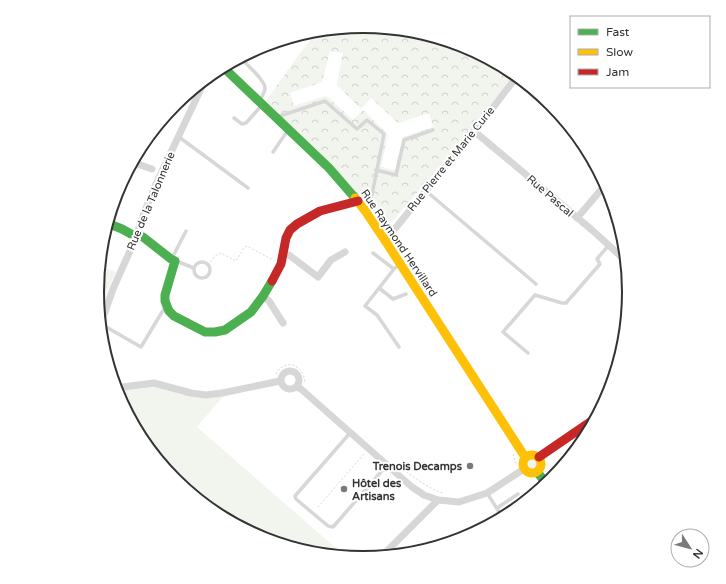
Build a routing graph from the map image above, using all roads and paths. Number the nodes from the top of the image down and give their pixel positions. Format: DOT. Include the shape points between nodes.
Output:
graph roads {
  1 [pos="245,62"];
  2 [pos="228,72"];
  3 [pos="513,81"];
  4 [pos="200,91"];
  5 [pos="261,102"];
  6 [pos="276,117"];
  7 [pos="234,118"];
  8 [pos="289,129"];
  9 [pos="433,130"];
  10 [pos="474,131"];
  11 [pos="179,137"];
  12 [pos="273,152"];
  13 [pos="138,164"];
  14 [pos="152,169"];
  15 [pos="376,170"];
  16 [pos="248,188"];
  17 [pos="425,190"];
  18 [pos="601,190"];
  19 [pos="358,201"];
  20 [pos="366,212"];
  21 [pos="577,218"];
  22 [pos="113,225"];
  23 [pos="186,231"];
  24 [pos="137,235"];
  25 [pos="385,241"];
  26 [pos="608,246"];
  27 [pos="345,252"];
  28 [pos="373,253"];
  29 [pos="284,254"];
  30 [pos="620,256"];
  31 [pos="173,260"];
  32 [pos="281,264"];
  33 [pos="208,265"];
  34 [pos="397,266"];
  35 [pos="194,268"];
  36 [pos="536,284"];
  37 [pos="104,287"];
  38 [pos="379,288"];
  39 [pos="113,289"];
  40 [pos="406,294"];
  41 [pos="263,296"];
  42 [pos="166,306"];
  43 [pos="105,312"];
  44 [pos="283,323"];
  45 [pos="106,328"];
  46 [pos="399,347"];
  47 [pos="528,353"];
  48 [pos="274,376"];
  49 [pos="280,381"];
  50 [pos="306,385"];
  51 [pos="123,387"];
  52 [pos="297,387"];
  53 [pos="585,426"];
  54 [pos="350,433"];
  55 [pos="368,449"];
  56 [pos="513,453"];
  57 [pos="526,457"];
  58 [pos="539,457"];
  59 [pos="396,463"];
  60 [pos="387,465"];
  61 [pos="520,468"];
  62 [pos="537,472"];
  63 [pos="542,479"];
  64 [pos="487,493"];
  65 [pos="446,494"];
  66 [pos="518,494"];
  67 [pos="438,500"];
  68 [pos="318,507"];
  69 [pos="497,508"];
  70 [pos="499,512"];
  71 [pos="388,550"];
  1 -- 5 [label="lane" via="264,82"];
  2 -- 5 [label="street, Rue Raymond Hervillard"];
  3 -- 10 [label="street, Rue Pierre et Marie Curie"];
  4 -- 11 [label="street, Rue de la Talonnerie"];
  5 -- 6 [label="street, Rue Raymond Hervillard"];
  5 -- 7 [label="lane" via="246,123 242,124"];
  6 -- 8 [label="street, Rue Raymond Hervillard"];
  6 -- 15 [label="lane" via="325,101 357,129 367,120 384,134"];
  8 -- 12 [label="lane"];
  8 -- 19 [label="street, Rue Raymond Hervillard"];
  9 -- 15 [label="lane" via="404,140 396,175"];
  10 -- 17 [label="street, Rue Pierre et Marie Curie"];
  10 -- 21 [label="street, Rue Pascal"];
  11 -- 16 [label="lane"];
  11 -- 24 [label="street, Rue de la Talonnerie" via="156,184"];
  13 -- 14 [label="street"];
  15 -- 20 [label="lane" via="370,205"];
  17 -- 25 [label="street, Rue Pierre et Marie Curie" via="399,228"];
  17 -- 36 [label="lane"];
  18 -- 21 [label="street"];
  19 -- 20 [label="street, Rue Raymond Hervillard"];
  19 -- 29 [label="street" via="320,210 297,224 286,238"];
  20 -- 25 [label="street, Rue Raymond Hervillard"];
  21 -- 26 [label="street, Rue Pascal"];
  22 -- 24 [label="street"];
  23 -- 31 [label="lane"];
  24 -- 31 [label="street"];
  24 -- 39 [label="street, Rue de la Talonnerie"];
  25 -- 34 [label="street, Rue Raymond Hervillard"];
  26 -- 30 [label="street, Rue Pascal"];
  26 -- 47 [label="lane" via="597,259 600,264 566,303 535,295 502,332"];
  27 -- 29 [label="street" via="331,260 318,277"];
  28 -- 34 [label="lane"];
  29 -- 32 [label="street"];
  31 -- 35 [label="lane"];
  31 -- 42 [label="street" via="165,295"];
  32 -- 33 [label="path" via="247,246 236,261 221,253"];
  32 -- 41 [label="street"];
  33 -- 35 [label="lane" via="200,263"];
  33 -- 35 [label="lane" via="210,272 204,278 196,276"];
  34 -- 38 [label="lane"];
  34 -- 57 [label="street, Rue Raymond Hervillard"];
  37 -- 39 [label="path"];
  38 -- 40 [label="lane" via="393,299"];
  38 -- 46 [label="lane" via="365,306 377,315"];
  39 -- 43 [label="street, Rue de la Talonnerie"];
  41 -- 42 [label="street" via="251,312 225,330 216,332 205,332 174,316"];
  41 -- 44 [label="street"];
  42 -- 45 [label="lane" via="141,347"];
  48 -- 50 [label="path" via="282,367 292,365 302,371"];
  49 -- 51 [label="street" via="206,395 154,383"];
  49 -- 52 [label="street" via="287,389"];
  49 -- 52 [label="street" via="285,372 295,372 299,377"];
  52 -- 54 [label="street"];
  53 -- 58 [label="street"];
  54 -- 55 [label="street"];
  54 -- 60 [label="lane" via="295,496 296,499 328,526 333,527"];
  55 -- 60 [label="street"];
  55 -- 68 [label="path"];
  56 -- 61 [label="path"];
  57 -- 58 [label="street"];
  57 -- 61 [label="street"];
  58 -- 62 [label="street" via="542,465"];
  59 -- 65 [label="path" via="435,491"];
  60 -- 67 [label="street" via="412,487"];
  61 -- 62 [label="street" via="531,473"];
  61 -- 64 [label="street"];
  62 -- 63 [label="street"];
  64 -- 67 [label="street" via="459,502"];
  64 -- 69 [label="lane"];
  66 -- 69 [label="lane"];
  67 -- 71 [label="street"];
  69 -- 70 [label="lane"];
}
